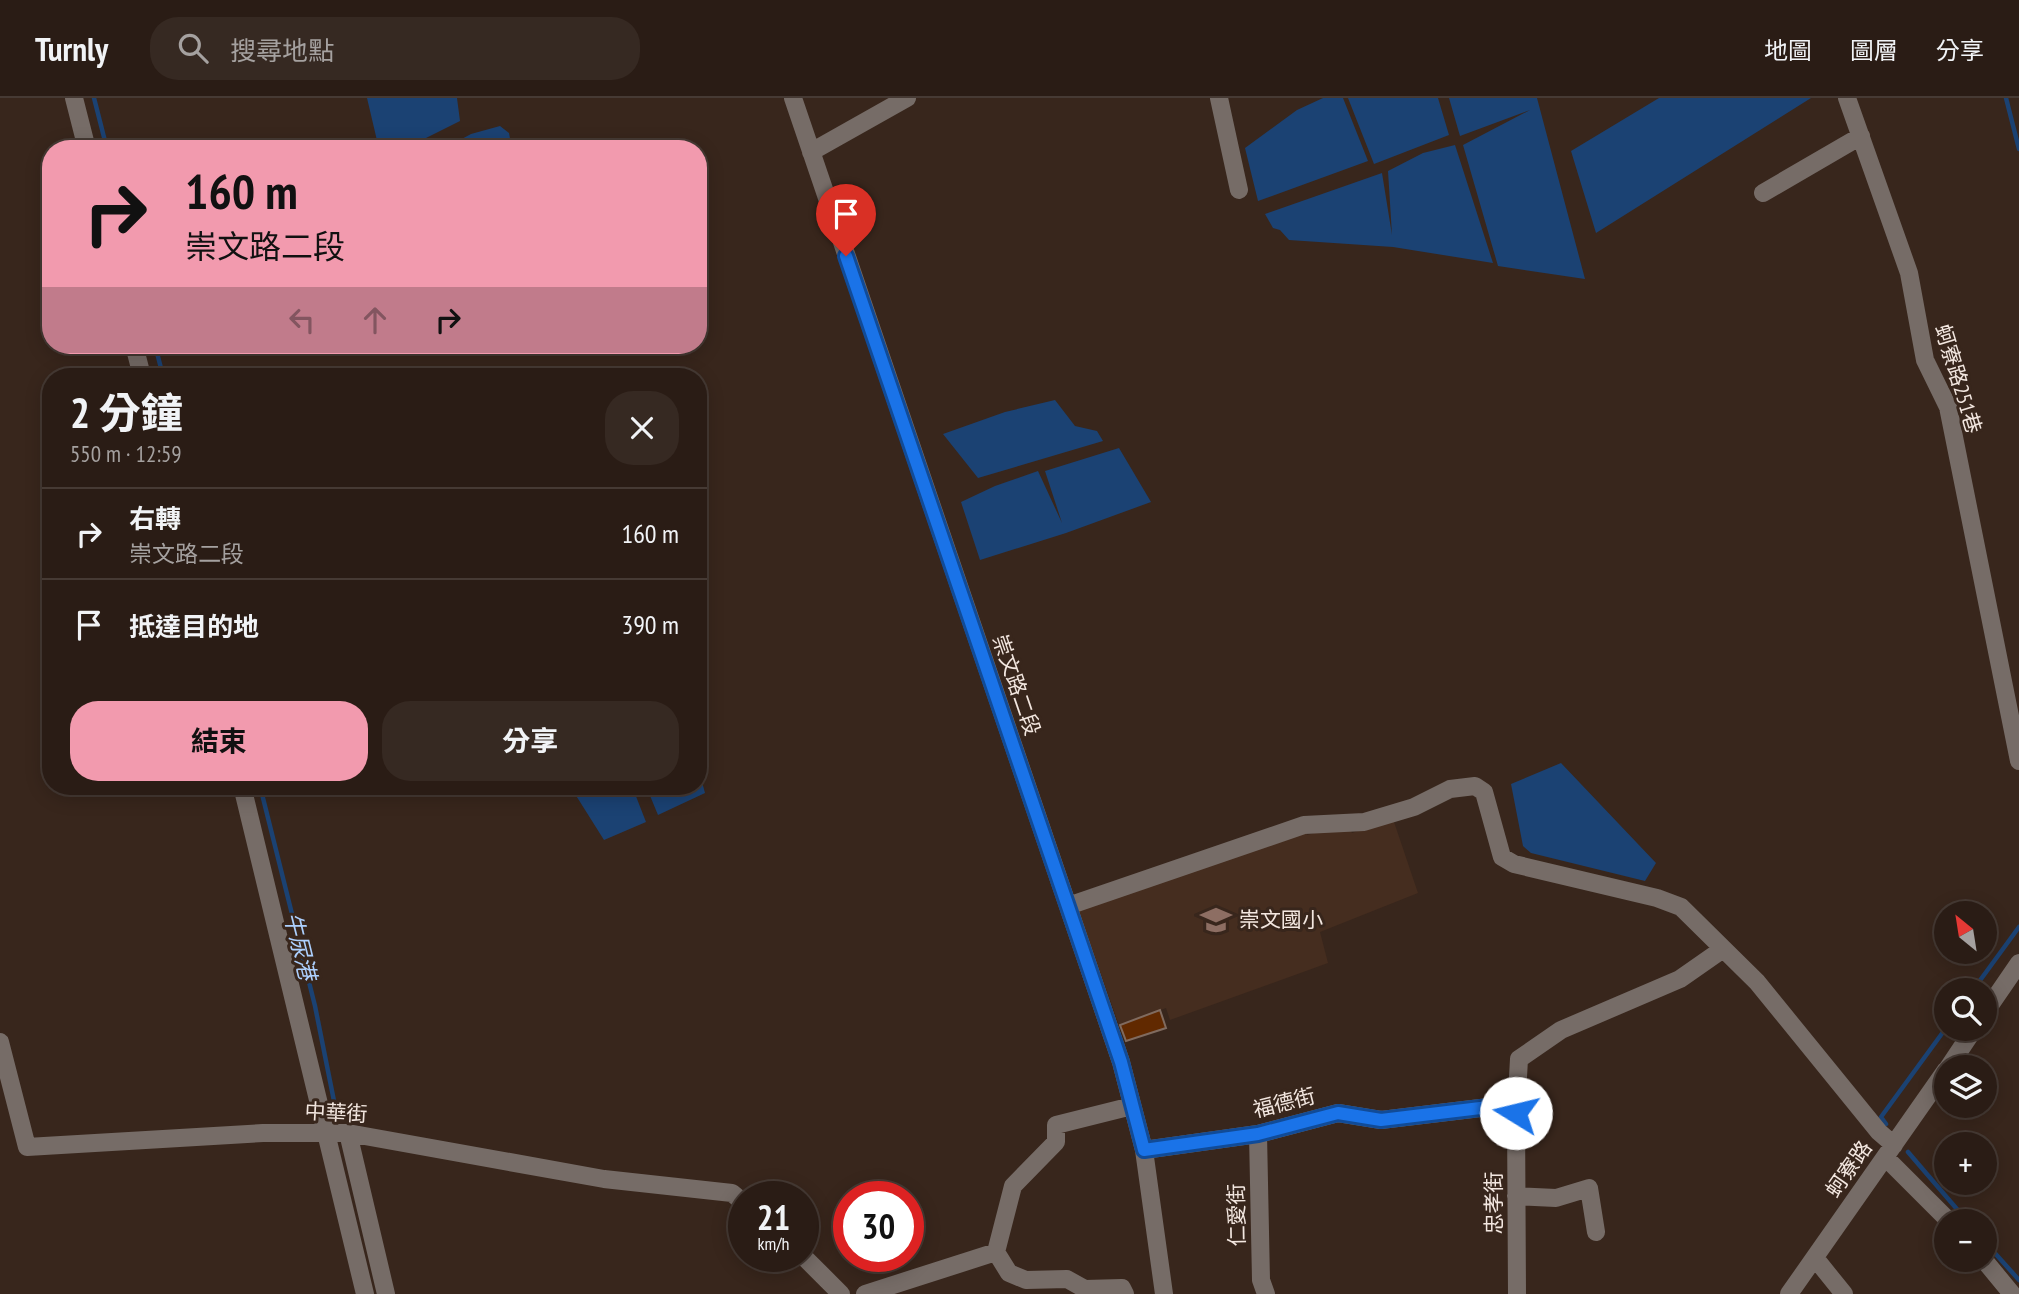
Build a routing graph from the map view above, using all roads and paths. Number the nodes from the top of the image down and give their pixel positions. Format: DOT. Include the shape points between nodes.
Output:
graph roads {
  1 [pos="75,98"];
  2 [pos="793,98"];
  3 [pos="907,98"];
  4 [pos="1219,98"];
  5 [pos="1847,98"];
  6 [pos="1861,136"];
  7 [pos="85,140"];
  8 [pos="811,152"];
  9 [pos="1239,190"];
  10 [pos="1763,192"];
  11 [pos="2019,761"];
  12 [pos="244,795"];
  13 [pos="1068,906"];
  14 [pos="1723,949"];
  15 [pos="2019,963"];
  16 [pos="1997,995"];
  17 [pos="0,1042"];
  18 [pos="1934,1088"];
  19 [pos="1132,1106"];
  20 [pos="1516,1113"];
  21 [pos="327,1133"];
  22 [pos="348,1133"];
  23 [pos="1258,1134"];
  24 [pos="1144,1150"];
  25 [pos="1890,1151"];
  26 [pos="728,1193"];
  27 [pos="1516,1196"];
  28 [pos="1939,1209"];
  29 [pos="1595,1233"];
  30 [pos="996,1252"];
  31 [pos="1815,1258"];
  32 [pos="819,1272"];
  33 [pos="1994,1272"];
  34 [pos="365,1294"];
  35 [pos="386,1294"];
  36 [pos="841,1294"];
  37 [pos="865,1294"];
  38 [pos="1125,1294"];
  39 [pos="1164,1294"];
  40 [pos="1266,1294"];
  41 [pos="1517,1294"];
  42 [pos="1789,1294"];
  43 [pos="1844,1294"];
  44 [pos="2012,1294"];
  1 -- 7 [label="street"];
  2 -- 8 [label="street, 崇文路二段"];
  3 -- 8 [label="street"];
  4 -- 9 [label="street"];
  5 -- 6 [label="street, 蚵寮路251巷"];
  6 -- 10 [label="street"];
  6 -- 11 [label="street, 蚵寮路251巷" via="1909,273 1925,360 1948,407"];
  8 -- 13 [label="street, 崇文路二段"];
  12 -- 21 [label="street"];
  13 -- 14 [label="street" via="1304,825 1364,822 1414,807 1450,789 1475,786 1485,792 1502,857 1514,864 1681,907"];
  13 -- 19 [label="street, 崇文路二段"];
  14 -- 20 [label="street, 忠孝街" via="1680,979 1561,1030 1519,1059"];
  14 -- 25 [label="street" via="1757,982"];
  15 -- 16 [label="street"];
  17 -- 21 [label="street, 中華街" via="26,1147"];
  18 -- 25 [label="street, 蚵寮路"];
  19 -- 24 [label="street, 崇文路二段"];
  19 -- 30 [label="street" via="1056,1125 1056,1142 1013,1186"];
  20 -- 23 [label="street, 福德街" via="1497,1106 1381,1120 1338,1113"];
  20 -- 27 [label="street, 忠孝街"];
  21 -- 22 [label="street, 中華街"];
  21 -- 34 [label="street"];
  22 -- 26 [label="street, 中華街" via="604,1179"];
  22 -- 35 [label="street"];
  23 -- 24 [label="street, 福德街"];
  23 -- 40 [label="street, 仁愛街" via="1261,1280"];
  24 -- 39 [label="street, 崇文路二段"];
  25 -- 28 [label="street"];
  25 -- 31 [label="street, 蚵寮路"];
  27 -- 29 [label="street" via="1556,1198 1589,1188"];
  27 -- 41 [label="street, 忠孝街"];
  30 -- 37 [label="street"];
  30 -- 38 [label="street" via="1009,1273 1026,1280 1067,1279 1085,1289 1122,1288"];
  31 -- 42 [label="street, 蚵寮路"];
  31 -- 43 [label="street"];
  32 -- 36 [label="street"];
  33 -- 44 [label="street"];
}
